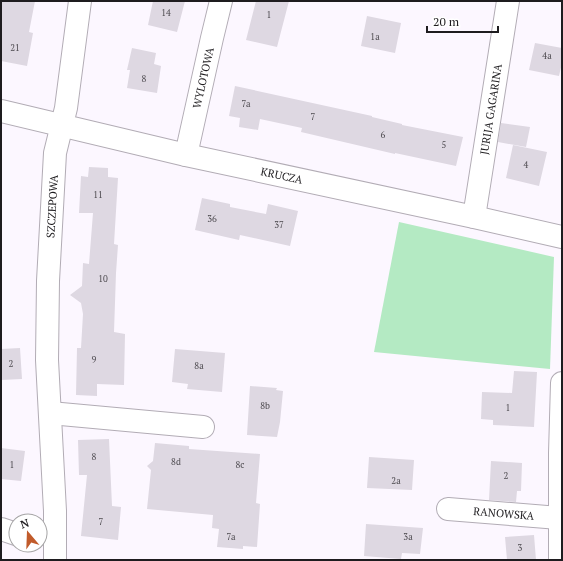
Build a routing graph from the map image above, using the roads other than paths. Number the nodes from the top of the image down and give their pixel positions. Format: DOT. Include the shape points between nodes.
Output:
graph roads {
  1 [pos="80,1"];
  2 [pos="221,1"];
  3 [pos="508,1"];
  4 [pos="1,111"];
  5 [pos="62,126"];
  6 [pos="186,155"];
  7 [pos="474,217"];
  8 [pos="562,237"];
  9 [pos="562,383"];
  10 [pos="50,413"];
  11 [pos="203,427"];
  12 [pos="561,453"];
  13 [pos="448,509"];
  14 [pos="559,518"];
  15 [pos="50,549"];
  16 [pos="560,560"];
  1 -- 5 [label="street, SZCZEPOWA"];
  2 -- 6 [label="street, WYLOTOWA"];
  3 -- 7 [label="street, JURIJA GAGARINA"];
  4 -- 5 [label="street, KRUCZA"];
  5 -- 6 [label="street, KRUCZA"];
  5 -- 10 [label="street, SZCZEPOWA" via="55,153 48,281 47,360"];
  6 -- 7 [label="street, KRUCZA"];
  7 -- 8 [label="street, KRUCZA"];
  9 -- 12 [label="street"];
  10 -- 11 [label="street"];
  10 -- 15 [label="street, SZCZEPOWA" via="55,511"];
  12 -- 14 [label="street"];
  13 -- 14 [label="street, RANOWSKA"];
  14 -- 16 [label="street"];
}
